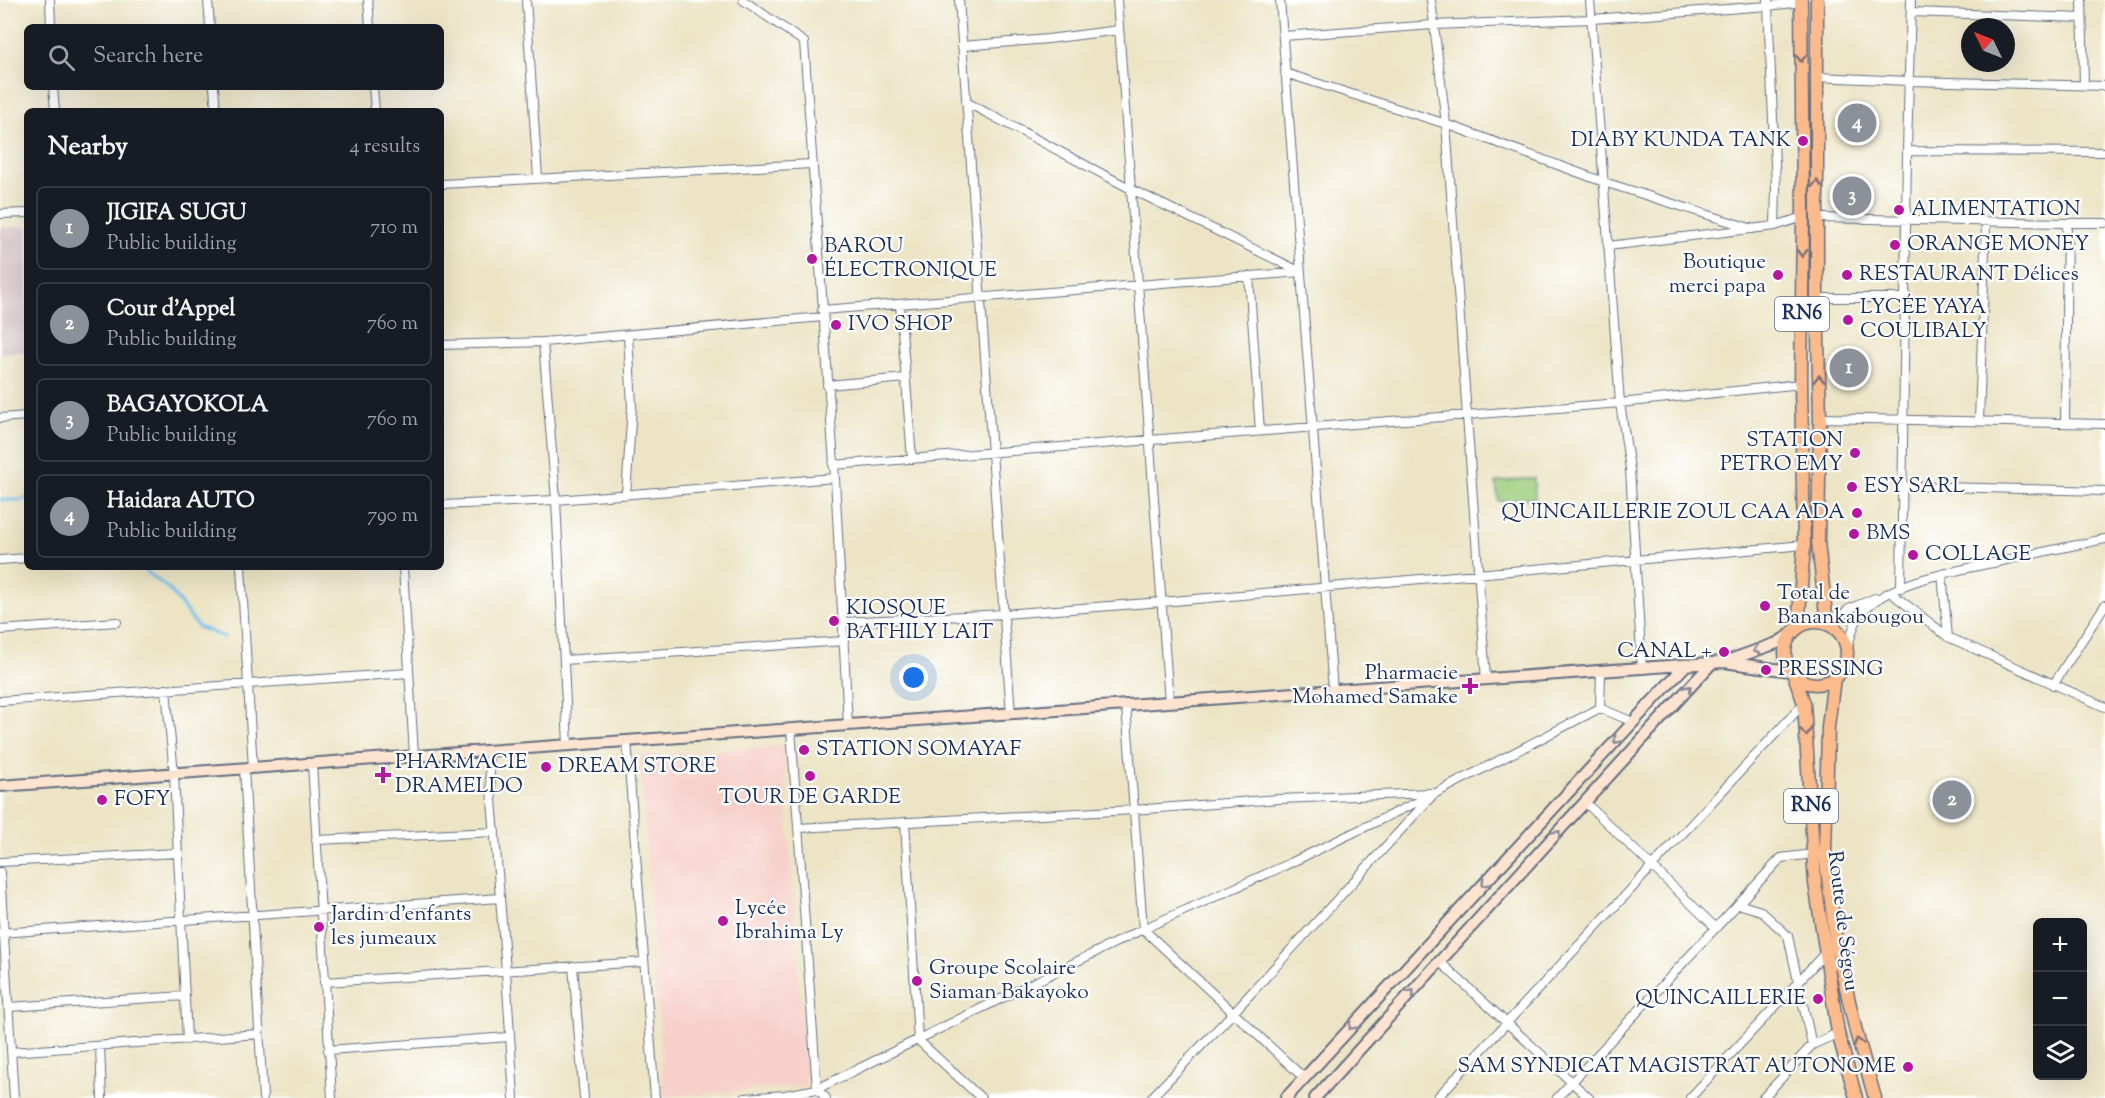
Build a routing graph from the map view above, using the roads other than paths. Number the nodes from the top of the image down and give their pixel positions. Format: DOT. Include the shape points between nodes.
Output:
graph roads {
  1 [pos="50,0"];
  2 [pos="208,0"];
  3 [pos="368,0"];
  4 [pos="526,0"];
  5 [pos="743,0"];
  6 [pos="959,0"];
  7 [pos="1117,0"];
  8 [pos="1280,0"];
  9 [pos="1431,0"];
  10 [pos="1590,0"];
  11 [pos="1817,0"];
  12 [pos="1911,0"];
  13 [pos="2082,0"];
  14 [pos="1801,1"];
  15 [pos="1768,3"];
  16 [pos="1911,12"];
  17 [pos="2082,18"];
  18 [pos="1592,19"];
  19 [pos="51,24"];
  20 [pos="210,24"];
  21 [pos="370,24"];
  22 [pos="1433,25"];
  23 [pos="1119,30"];
  24 [pos="1282,36"];
  25 [pos="962,46"];
  26 [pos="1285,73"];
  27 [pos="1816,76"];
  28 [pos="1909,81"];
  29 [pos="2084,85"];
  30 [pos="2105,86"];
  31 [pos="53,90"];
  32 [pos="214,90"];
  33 [pos="373,90"];
  34 [pos="966,102"];
  35 [pos="55,108"];
  36 [pos="216,108"];
  37 [pos="375,108"];
  38 [pos="1446,124"];
  39 [pos="1907,151"];
  40 [pos="2105,152"];
  41 [pos="812,164"];
  42 [pos="538,178"];
  43 [pos="1604,182"];
  44 [pos="444,184"];
  45 [pos="1131,189"];
  46 [pos="24,213"];
  47 [pos="0,214"];
  48 [pos="1803,217"];
  49 [pos="1818,218"];
  50 [pos="1907,220"];
  51 [pos="1986,222"];
  52 [pos="2067,223"];
  53 [pos="2105,223"];
  54 [pos="1775,226"];
  55 [pos="1753,229"];
  56 [pos="1608,246"];
  57 [pos="1301,272"];
  58 [pos="1249,276"];
  59 [pos="1138,285"];
  60 [pos="980,297"];
  61 [pos="1817,298"];
  62 [pos="1905,298"];
  63 [pos="900,304"];
  64 [pos="822,313"];
  65 [pos="628,334"];
  66 [pos="543,342"];
  67 [pos="444,345"];
  68 [pos="906,378"];
  69 [pos="1801,384"];
  70 [pos="827,385"];
  71 [pos="1620,403"];
  72 [pos="1466,415"];
  73 [pos="24,416"];
  74 [pos="0,418"];
  75 [pos="1820,418"];
  76 [pos="1903,419"];
  77 [pos="1979,421"];
  78 [pos="2065,423"];
  79 [pos="2105,424"];
  80 [pos="1312,427"];
  81 [pos="1260,431"];
  82 [pos="1150,440"];
  83 [pos="992,453"];
  84 [pos="912,459"];
  85 [pos="833,465"];
  86 [pos="835,478"];
  87 [pos="1902,486"];
  88 [pos="2105,491"];
  89 [pos="627,495"];
  90 [pos="556,500"];
  91 [pos="444,505"];
  92 [pos="2105,539"];
  93 [pos="1804,544"];
  94 [pos="24,558"];
  95 [pos="0,560"];
  96 [pos="1635,561"];
  97 [pos="241,570"];
  98 [pos="403,570"];
  99 [pos="1479,573"];
  100 [pos="1942,574"];
  101 [pos="1325,588"];
  102 [pos="1901,588"];
  103 [pos="1890,592"];
  104 [pos="1880,597"];
  105 [pos="1162,602"];
  106 [pos="2105,605"];
  107 [pos="1004,614"];
  108 [pos="117,622"];
  109 [pos="843,622"];
  110 [pos="1829,625"];
  111 [pos="0,630"];
  112 [pos="1794,631"];
  113 [pos="1948,636"];
  114 [pos="844,641"];
  115 [pos="1847,650"];
  116 [pos="564,660"];
  117 [pos="1724,662"];
  118 [pos="1712,664"];
  119 [pos="1685,666"];
  120 [pos="1642,669"];
  121 [pos="1601,672"];
  122 [pos="409,673"];
  123 [pos="1792,673"];
  124 [pos="1834,678"];
  125 [pos="1486,680"];
  126 [pos="249,684"];
  127 [pos="2053,685"];
  128 [pos="166,689"];
  129 [pos="1333,691"];
  130 [pos="0,701"];
  131 [pos="1169,702"];
  132 [pos="1804,703"];
  133 [pos="1126,706"];
  134 [pos="2105,707"];
  135 [pos="1600,708"];
  136 [pos="1011,714"];
  137 [pos="1633,723"];
  138 [pos="848,725"];
  139 [pos="791,729"];
  140 [pos="627,741"];
  141 [pos="568,745"];
  142 [pos="488,751"];
  143 [pos="414,756"];
  144 [pos="312,763"];
  145 [pos="248,768"];
  146 [pos="174,774"];
  147 [pos="0,786"];
  148 [pos="1436,793"];
  149 [pos="1586,803"];
  150 [pos="1133,810"];
  151 [pos="905,822"];
  152 [pos="798,828"];
  153 [pos="495,832"];
  154 [pos="316,840"];
  155 [pos="178,853"];
  156 [pos="1813,855"];
  157 [pos="0,862"];
  158 [pos="1653,867"];
  159 [pos="0,872"];
  160 [pos="500,898"];
  161 [pos="1738,904"];
  162 [pos="319,911"];
  163 [pos="252,915"];
  164 [pos="180,920"];
  165 [pos="1716,928"];
  166 [pos="1143,930"];
  167 [pos="2,932"];
  168 [pos="1825,953"];
  169 [pos="644,962"];
  170 [pos="1440,962"];
  171 [pos="573,966"];
  172 [pos="506,971"];
  173 [pos="1799,981"];
  174 [pos="324,982"];
  175 [pos="185,996"];
  176 [pos="8,1006"];
  177 [pos="1232,1014"];
  178 [pos="1507,1023"];
  179 [pos="1838,1033"];
  180 [pos="259,1034"];
  181 [pos="509,1037"];
  182 [pos="188,1040"];
  183 [pos="918,1040"];
  184 [pos="1812,1045"];
  185 [pos="100,1046"];
  186 [pos="328,1050"];
  187 [pos="11,1052"];
  188 [pos="1304,1078"];
  189 [pos="1572,1083"];
  190 [pos="817,1089"];
  191 [pos="784,1097"];
  192 [pos="14,1098"];
  193 [pos="102,1098"];
  194 [pos="263,1098"];
  195 [pos="332,1098"];
  196 [pos="514,1098"];
  197 [pos="584,1098"];
  198 [pos="655,1098"];
  199 [pos="744,1098"];
  200 [pos="826,1098"];
  201 [pos="981,1098"];
  202 [pos="1151,1098"];
  203 [pos="1286,1098"];
  204 [pos="1315,1098"];
  205 [pos="1437,1098"];
  206 [pos="1557,1098"];
  207 [pos="1588,1098"];
  208 [pos="1690,1098"];
  209 [pos="1763,1098"];
  210 [pos="1856,1098"];
  211 [pos="1875,1098"];
  1 -- 19 [label="street"];
  2 -- 20 [label="street"];
  3 -- 21 [label="street"];
  4 -- 42 [label="street"];
  5 -- 41 [label="street" via="804,42"];
  6 -- 25 [label="street"];
  7 -- 23 [label="street"];
  8 -- 24 [label="street"];
  9 -- 22 [label="street"];
  10 -- 18 [label="street"];
  11 -- 27 [label="highway, RN6"];
  12 -- 16 [label="street"];
  13 -- 17 [label="street"];
  14 -- 15 [label="street"];
  14 -- 48 [label="highway, Route de Ségou / RN6, one-way"];
  15 -- 18 [label="street"];
  15 -- 54 [label="street"];
  16 -- 17 [label="street"];
  16 -- 28 [label="street"];
  17 -- 29 [label="street"];
  18 -- 22 [label="street"];
  18 -- 43 [label="street"];
  22 -- 24 [label="street"];
  22 -- 38 [label="street"];
  23 -- 25 [label="street"];
  23 -- 45 [label="street"];
  24 -- 26 [label="street"];
  25 -- 34 [label="street"];
  26 -- 38 [label="street"];
  26 -- 57 [label="street"];
  27 -- 28 [label="street"];
  49 -- 27 [label="highway, RN6, one-way"];
  28 -- 29 [label="street"];
  28 -- 39 [label="street"];
  29 -- 30 [label="street"];
  31 -- 35 [label="street"];
  32 -- 36 [label="street"];
  33 -- 37 [label="street"];
  34 -- 45 [label="street"];
  34 -- 60 [label="street"];
  38 -- 43 [label="street"];
  38 -- 72 [label="street"];
  39 -- 40 [label="street"];
  39 -- 50 [label="street"];
  41 -- 42 [label="street"];
  41 -- 64 [label="street"];
  42 -- 44 [label="street"];
  43 -- 55 [label="street"];
  43 -- 56 [label="street"];
  45 -- 57 [label="street"];
  45 -- 59 [label="street"];
  46 -- 47 [label="street"];
  48 -- 54 [label="street"];
  48 -- 69 [label="highway, Route de Ségou / RN6, one-way"];
  49 -- 50 [label="street"];
  49 -- 61 [label="highway, RN6"];
  50 -- 51 [label="street"];
  50 -- 62 [label="street"];
  51 -- 52 [label="street"];
  51 -- 77 [label="street"];
  52 -- 53 [label="street"];
  52 -- 78 [label="street"];
  54 -- 55 [label="street"];
  55 -- 56 [label="street"];
  56 -- 71 [label="street"];
  57 -- 58 [label="street"];
  57 -- 80 [label="street"];
  58 -- 59 [label="street"];
  58 -- 81 [label="street"];
  59 -- 60 [label="street"];
  59 -- 82 [label="street"];
  60 -- 63 [label="street"];
  60 -- 83 [label="street"];
  61 -- 62 [label="street"];
  75 -- 61 [label="highway, RN6, one-way"];
  62 -- 76 [label="street"];
  63 -- 64 [label="street"];
  63 -- 68 [label="street"];
  64 -- 65 [label="street"];
  64 -- 70 [label="street"];
  65 -- 66 [label="street"];
  65 -- 89 [label="street" via="632,406"];
  66 -- 67 [label="street"];
  66 -- 90 [label="street"];
  68 -- 70 [label="street"];
  68 -- 84 [label="street"];
  69 -- 71 [label="street"];
  69 -- 93 [label="highway, Route de Ségou / RN6"];
  70 -- 85 [label="street"];
  71 -- 72 [label="street"];
  71 -- 96 [label="street" via="1630,469"];
  72 -- 80 [label="street"];
  72 -- 99 [label="street"];
  73 -- 74 [label="street"];
  75 -- 76 [label="street"];
  75 -- 110 [label="highway, RN6" via="1818,542"];
  76 -- 77 [label="street"];
  76 -- 87 [label="street"];
  77 -- 78 [label="street"];
  78 -- 79 [label="street"];
  80 -- 81 [label="street"];
  80 -- 101 [label="street"];
  81 -- 82 [label="street"];
  82 -- 83 [label="street"];
  82 -- 105 [label="street"];
  83 -- 84 [label="street"];
  83 -- 107 [label="street"];
  84 -- 85 [label="street"];
  85 -- 86 [label="street"];
  86 -- 89 [label="street"];
  86 -- 109 [label="street"];
  87 -- 88 [label="street"];
  87 -- 102 [label="street"];
  89 -- 90 [label="street"];
  90 -- 91 [label="street"];
  90 -- 116 [label="street"];
  92 -- 100 [label="street"];
  93 -- 96 [label="street"];
  93 -- 112 [label="highway, Route de Ségou / RN6"];
  94 -- 95 [label="street"];
  96 -- 99 [label="street"];
  96 -- 120 [label="street"];
  97 -- 126 [label="street"];
  98 -- 122 [label="street"];
  99 -- 101 [label="street"];
  99 -- 125 [label="street"];
  100 -- 102 [label="street"];
  100 -- 113 [label="street"];
  101 -- 105 [label="street"];
  101 -- 129 [label="street"];
  102 -- 103 [label="street"];
  103 -- 104 [label="street"];
  103 -- 113 [label="street"];
  104 -- 110 [label="street" via="1849,609"];
  104 -- 115 [label="street" via="1857,620"];
  105 -- 107 [label="street"];
  105 -- 131 [label="street"];
  106 -- 127 [label="street"];
  107 -- 109 [label="street"];
  107 -- 136 [label="street"];
  108 -- 111 [label="street"];
  109 -- 114 [label="street"];
  110 -- 112 [label="highway" via="1807,623"];
  110 -- 115 [label="highway, RN6" via="1839,632"];
  112 -- 117 [label="main road, one-way"];
  112 -- 123 [label="highway, Route de Ségou / RN6" via="1785,646 1785,659"];
  113 -- 127 [label="street"];
  114 -- 116 [label="street"];
  114 -- 138 [label="street"];
  115 -- 124 [label="highway, Route de Ségou / RN6" via="1846,661"];
  116 -- 141 [label="street"];
  117 -- 118 [label="main road"];
  117 -- 123 [label="main road"];
  118 -- 119 [label="main road"];
  149 -- 118 [label="main road, one-way"];
  119 -- 120 [label="main road"];
  119 -- 137 [label="main road"];
  120 -- 121 [label="main road"];
  121 -- 125 [label="main road"];
  121 -- 135 [label="street"];
  122 -- 126 [label="street"];
  122 -- 143 [label="street"];
  123 -- 124 [label="highway" via="1814,684"];
  123 -- 132 [label="highway, Route de Ségou / RN6"];
  211 -- 124 [label="highway, Route de Ségou / RN6, one-way" via="1837,948 1826,854 1828,727"];
  125 -- 129 [label="main road"];
  126 -- 128 [label="street"];
  126 -- 145 [label="street"];
  127 -- 134 [label="street"];
  128 -- 130 [label="street"];
  128 -- 146 [label="street"];
  129 -- 131 [label="main road"];
  131 -- 133 [label="main road"];
  132 -- 156 [label="highway, Route de Ségou / RN6, one-way"];
  132 -- 158 [label="street"];
  133 -- 136 [label="main road"];
  133 -- 150 [label="street"];
  135 -- 137 [label="street"];
  135 -- 148 [label="street"];
  136 -- 138 [label="main road"];
  137 -- 188 [label="main road, one-way"];
  138 -- 139 [label="main road"];
  139 -- 140 [label="main road"];
  139 -- 152 [label="street"];
  140 -- 141 [label="main road"];
  140 -- 169 [label="street"];
  141 -- 142 [label="main road"];
  142 -- 143 [label="main road"];
  142 -- 153 [label="street"];
  143 -- 144 [label="main road"];
  144 -- 145 [label="main road"];
  144 -- 154 [label="street"];
  145 -- 146 [label="main road"];
  145 -- 163 [label="street"];
  146 -- 147 [label="main road"];
  146 -- 155 [label="street"];
  148 -- 150 [label="street"];
  148 -- 166 [label="street"];
  148 -- 177 [label="street"];
  149 -- 158 [label="street"];
  170 -- 149 [label="main road, one-way"];
  150 -- 151 [label="street"];
  150 -- 166 [label="street"];
  151 -- 152 [label="street"];
  151 -- 183 [label="street"];
  152 -- 190 [label="street"];
  153 -- 154 [label="street"];
  153 -- 160 [label="street"];
  154 -- 162 [label="street"];
  155 -- 157 [label="street"];
  155 -- 164 [label="street"];
  156 -- 161 [label="street" via="1781,858"];
  156 -- 168 [label="highway, Route de Ségou / RN6"];
  158 -- 165 [label="street"];
  158 -- 178 [label="street"];
  159 -- 167 [label="street"];
  160 -- 162 [label="street"];
  160 -- 172 [label="street"];
  161 -- 165 [label="street"];
  161 -- 173 [label="street" via="1761,911 1788,936"];
  162 -- 163 [label="street"];
  162 -- 174 [label="street"];
  163 -- 164 [label="street"];
  163 -- 180 [label="street"];
  164 -- 167 [label="street"];
  164 -- 175 [label="street"];
  165 -- 189 [label="street"];
  166 -- 177 [label="street"];
  166 -- 183 [label="street"];
  167 -- 176 [label="street"];
  168 -- 173 [label="street"];
  168 -- 179 [label="highway, Route de Ségou / RN6"];
  169 -- 171 [label="street"];
  169 -- 198 [label="street"];
  170 -- 178 [label="street"];
  204 -- 170 [label="main road, one-way"];
  171 -- 172 [label="street"];
  171 -- 197 [label="street"];
  172 -- 174 [label="street"];
  172 -- 181 [label="street"];
  173 -- 184 [label="street"];
  173 -- 208 [label="street"];
  174 -- 186 [label="street"];
  175 -- 176 [label="street"];
  175 -- 182 [label="street"];
  176 -- 187 [label="street"];
  177 -- 188 [label="street"];
  177 -- 202 [label="street"];
  178 -- 189 [label="street"];
  178 -- 205 [label="street"];
  179 -- 184 [label="street"];
  179 -- 210 [label="highway, Route de Ségou / RN6"];
  180 -- 182 [label="street"];
  180 -- 194 [label="street"];
  181 -- 186 [label="street"];
  181 -- 196 [label="street"];
  182 -- 185 [label="street"];
  183 -- 190 [label="street"];
  183 -- 201 [label="street"];
  184 -- 209 [label="street"];
  185 -- 187 [label="street"];
  185 -- 193 [label="street"];
  186 -- 195 [label="street"];
  187 -- 192 [label="street"];
  188 -- 203 [label="main road"];
  189 -- 206 [label="street"];
  189 -- 207 [label="street"];
  190 -- 191 [label="street"];
  190 -- 200 [label="street"];
  191 -- 199 [label="street"];
}
